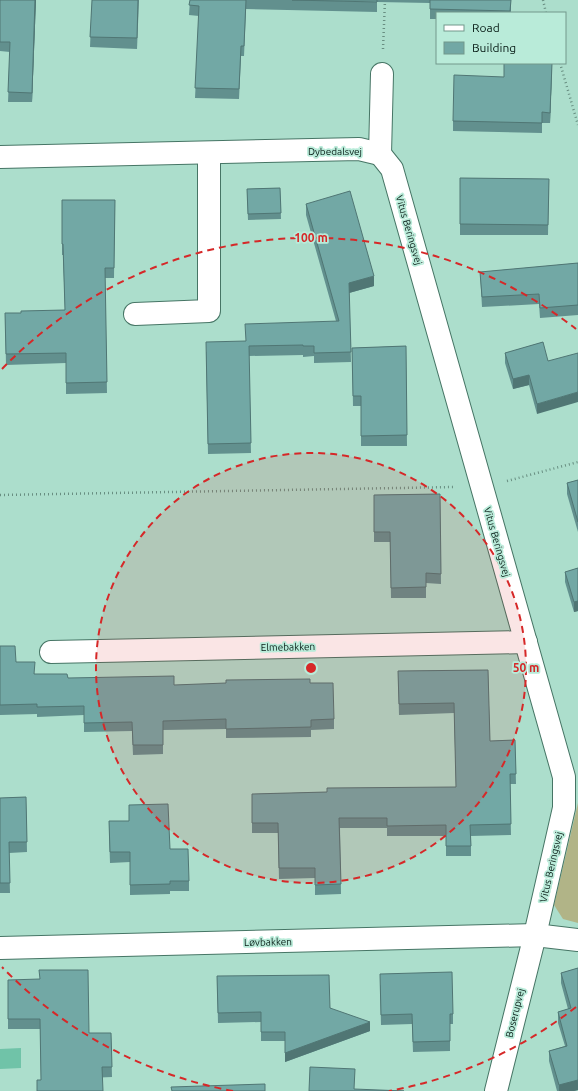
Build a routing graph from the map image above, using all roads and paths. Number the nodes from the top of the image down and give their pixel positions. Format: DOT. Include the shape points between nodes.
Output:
graph roads {
  1 [pos="385,0"];
  2 [pos="543,0"];
  3 [pos="546,12"];
  4 [pos="560,64"];
  5 [pos="382,74"];
  6 [pos="578,125"];
  7 [pos="209,152"];
  8 [pos="380,154"];
  9 [pos="0,157"];
  10 [pos="135,314"];
  11 [pos="578,462"];
  12 [pos="482,487"];
  13 [pos="0,495"];
  14 [pos="526,642"];
  15 [pos="51,652"];
  16 [pos="535,936"];
  17 [pos="578,940"];
  18 [pos="0,948"];
  19 [pos="496,1091"];
  1 -- 5 [label="path"];
  2 -- 3 [label="path"];
  4 -- 6 [label="path"];
  5 -- 8 [label="street"];
  7 -- 8 [label="street, Dybedalsvej" via="359,149"];
  7 -- 9 [label="street, Dybedalsvej"];
  7 -- 10 [label="street" via="209,311"];
  8 -- 12 [label="street, Vitus Beringsvej" via="392,169"];
  11 -- 12 [label="path"];
  12 -- 13 [label="path"];
  12 -- 14 [label="street, Vitus Beringsvej"];
  14 -- 15 [label="street, Elmebakken"];
  14 -- 16 [label="street, Vitus Beringsvej" via="564,777 564,808"];
  16 -- 17 [label="street, Løvbakken"];
  16 -- 18 [label="street, Løvbakken"];
  16 -- 19 [label="street, Boserupvej"];
}
